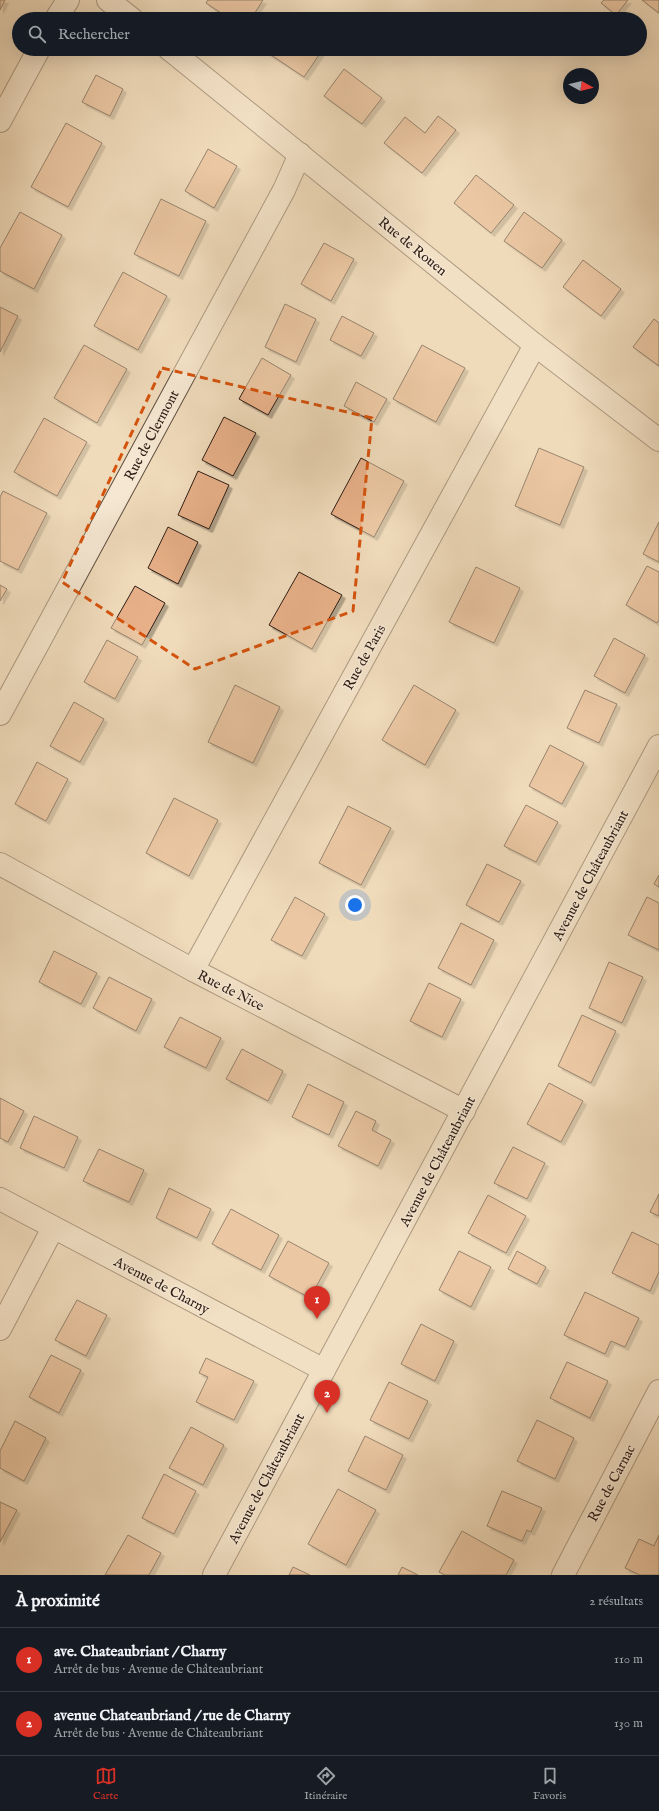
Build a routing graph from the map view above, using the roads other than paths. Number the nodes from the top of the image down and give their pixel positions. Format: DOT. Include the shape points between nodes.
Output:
graph roads {
  1 [pos="68,0"];
  2 [pos="108,0"];
  3 [pos="60,12"];
  4 [pos="123,12"];
  5 [pos="35,56"];
  6 [pos="178,56"];
  7 [pos="0,121"];
  8 [pos="300,154"];
  9 [pos="535,345"];
  10 [pos="659,440"];
  11 [pos="0,714"];
  12 [pos="659,746"];
  13 [pos="0,864"];
  14 [pos="193,970"];
  15 [pos="464,1111"];
  16 [pos="0,1199"];
  17 [pos="53,1228"];
  18 [pos="0,1329"];
  19 [pos="324,1370"];
  20 [pos="659,1391"];
  21 [pos="214,1575"];
  22 [pos="563,1575"];
  1 -- 3 [label="street"];
  2 -- 4 [label="street"];
  5 -- 7 [label="street"];
  6 -- 8 [label="street, Rue de Rouen"];
  8 -- 9 [label="street, Rue de Rouen"];
  8 -- 11 [label="street, Rue de Clermont" via="280,197"];
  9 -- 10 [label="street, Rue de Rouen"];
  9 -- 14 [label="street, Rue de Paris"];
  12 -- 15 [label="street, Avenue de Châteaubriant"];
  13 -- 14 [label="street, Rue de Nice"];
  14 -- 15 [label="street, Rue de Nice"];
  15 -- 19 [label="street, Avenue de Châteaubriant"];
  16 -- 17 [label="street, Avenue de Charny"];
  17 -- 18 [label="street"];
  17 -- 19 [label="street, Avenue de Charny"];
  19 -- 21 [label="street, Avenue de Châteaubriant"];
  20 -- 22 [label="street, Rue de Carnac"];
}
